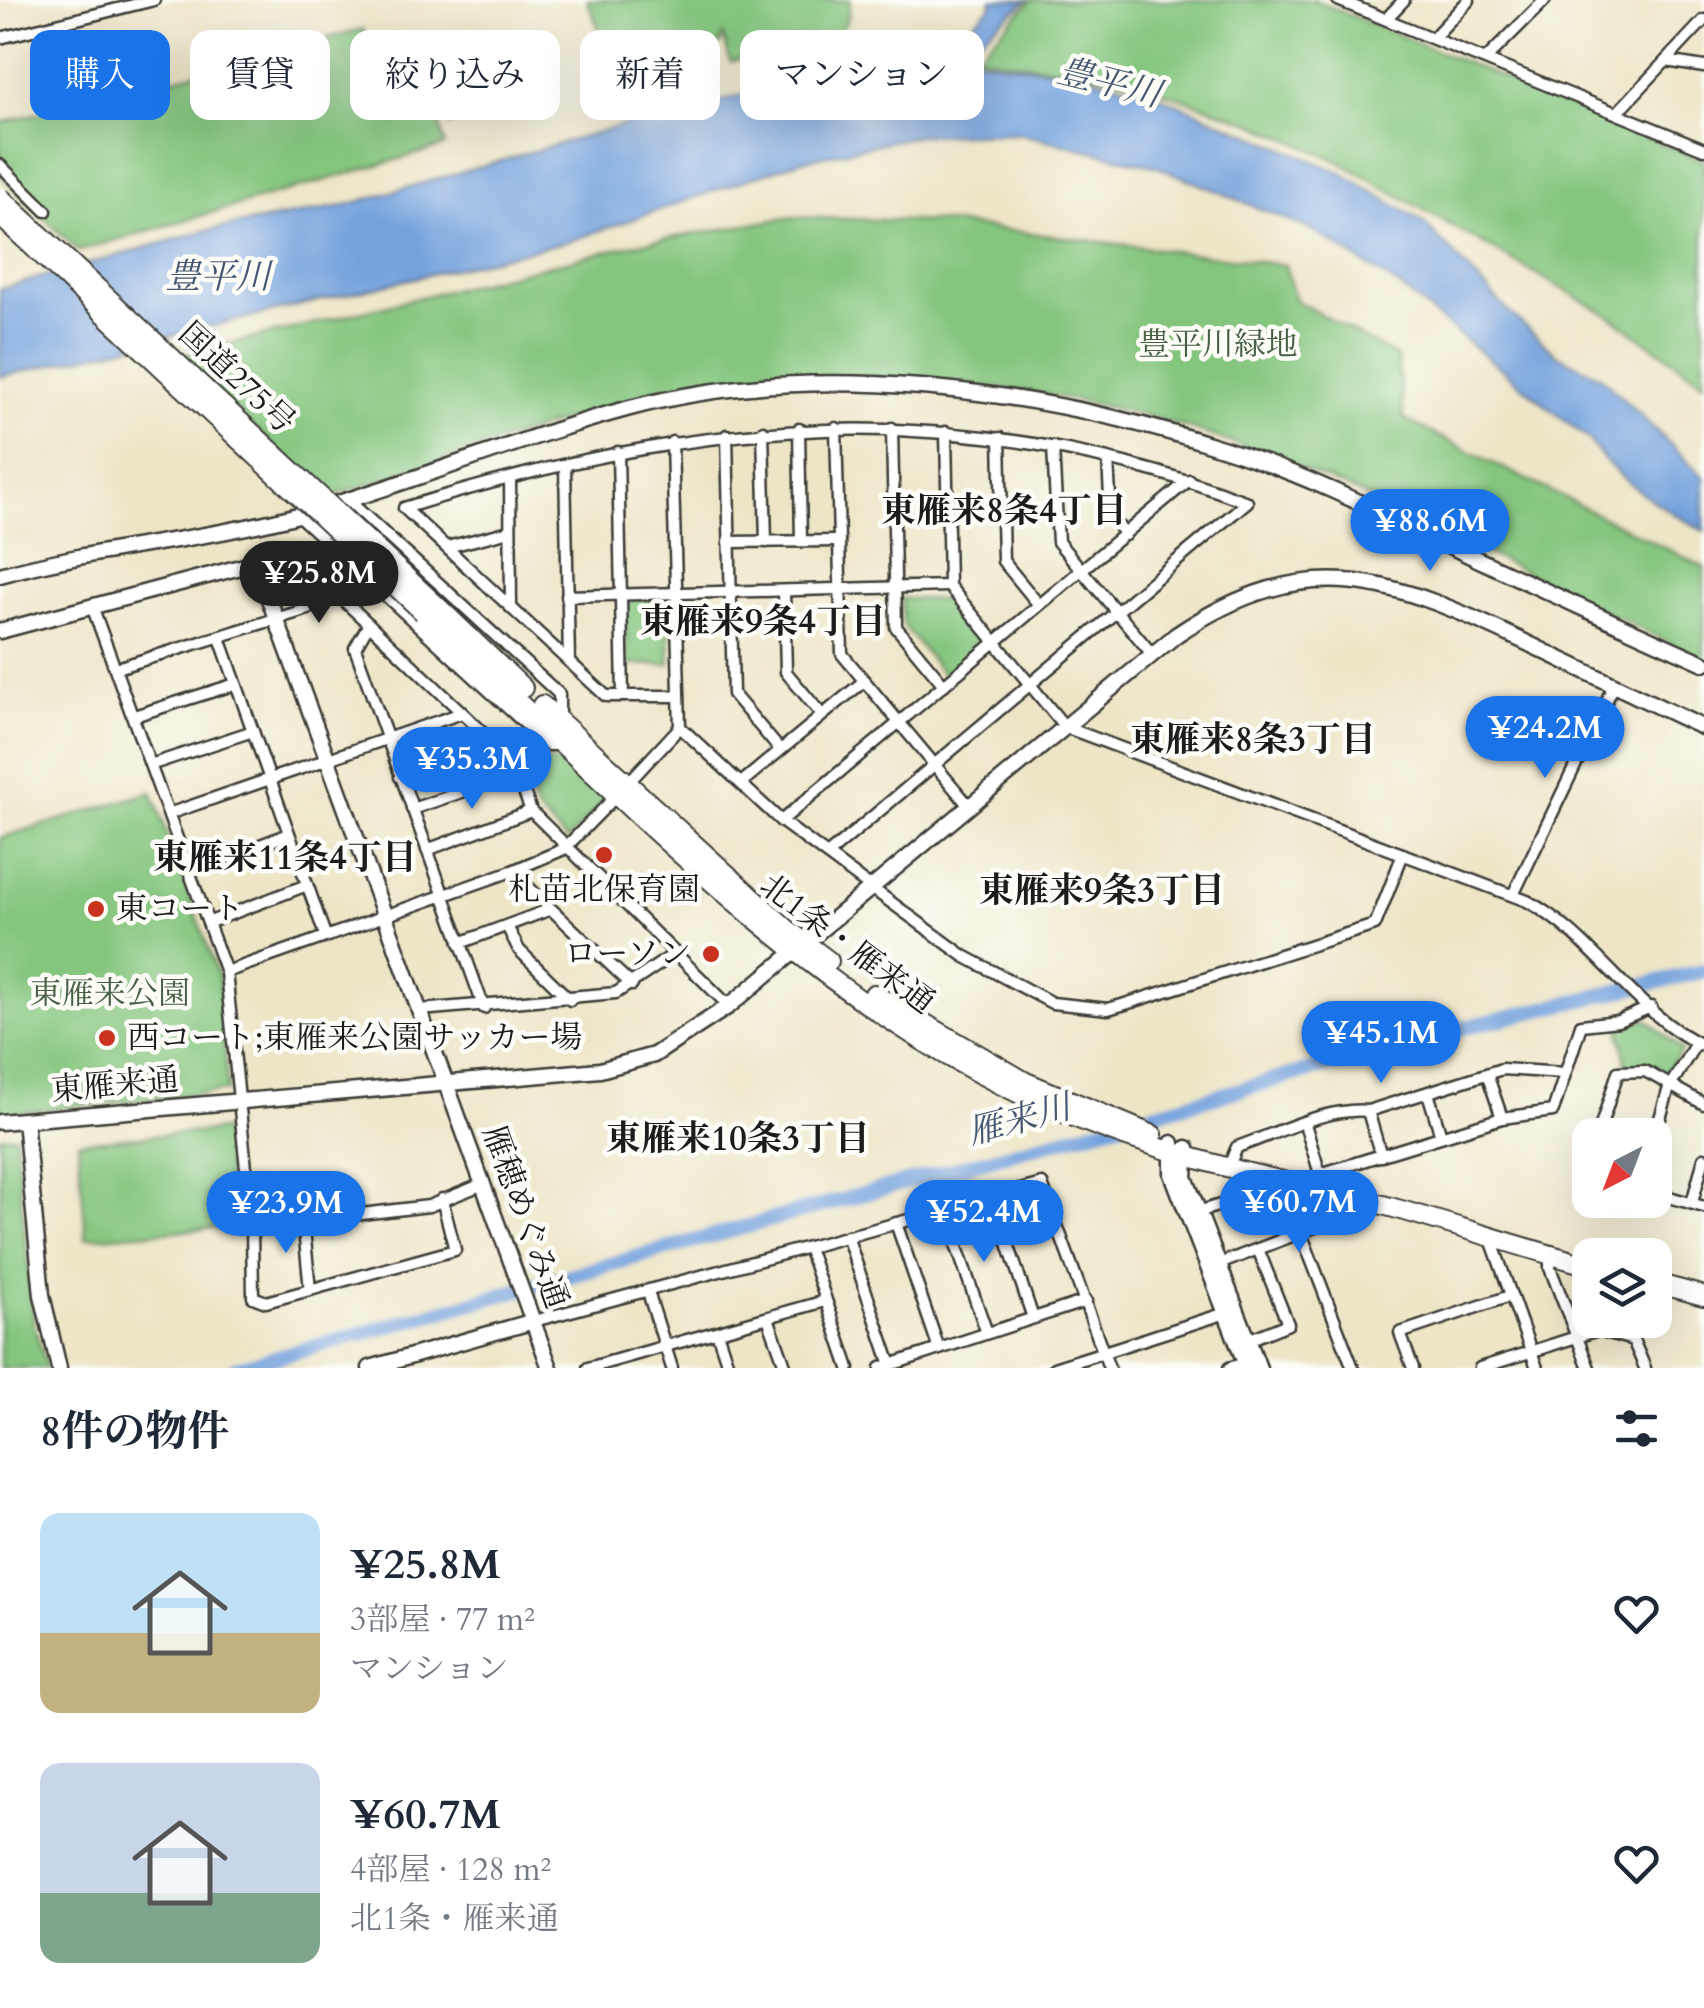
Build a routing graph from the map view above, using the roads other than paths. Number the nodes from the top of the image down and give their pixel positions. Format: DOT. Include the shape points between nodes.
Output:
graph roads {
  1 [pos="154,0"];
  2 [pos="1338,0"];
  3 [pos="1404,0"];
  4 [pos="1470,0"];
  5 [pos="1538,2"];
  6 [pos="1386,19"];
  7 [pos="1704,20"];
  8 [pos="0,38"];
  9 [pos="1433,38"];
  10 [pos="1486,60"];
  11 [pos="1666,61"];
  12 [pos="1704,67"];
  13 [pos="1617,114"];
  14 [pos="1704,148"];
  15 [pos="0,166"];
  16 [pos="0,197"];
  17 [pos="46,211"];
  18 [pos="0,216"];
  19 [pos="836,428"];
  20 [pos="892,428"];
  21 [pos="798,429"];
  22 [pos="763,431"];
  23 [pos="946,432"];
  24 [pos="728,434"];
  25 [pos="1000,438"];
  26 [pos="672,442"];
  27 [pos="1053,447"];
  28 [pos="618,452"];
  29 [pos="1108,459"];
  30 [pos="565,465"];
  31 [pos="510,479"];
  32 [pos="1189,480"];
  33 [pos="348,500"];
  34 [pos="298,515"];
  35 [pos="510,531"];
  36 [pos="1125,535"];
  37 [pos="839,540"];
  38 [pos="802,541"];
  39 [pos="729,542"];
  40 [pos="766,542"];
  41 [pos="447,547"];
  42 [pos="258,568"];
  43 [pos="1082,570"];
  44 [pos="0,575"];
  45 [pos="328,585"];
  46 [pos="949,586"];
  47 [pos="895,589"];
  48 [pos="840,590"];
  49 [pos="784,591"];
  50 [pos="731,593"];
  51 [pos="676,594"];
  52 [pos="621,595"];
  53 [pos="568,596"];
  54 [pos="1039,605"];
  55 [pos="92,606"];
  56 [pos="428,607"];
  57 [pos="511,608"];
  58 [pos="1118,613"];
  59 [pos="278,619"];
  60 [pos="369,624"];
  61 [pos="0,632"];
  62 [pos="220,638"];
  63 [pos="995,642"];
  64 [pos="1152,654"];
  65 [pos="569,662"];
  66 [pos="1704,663"];
  67 [pos="117,668"];
  68 [pos="864,680"];
  69 [pos="236,684"];
  70 [pos="944,685"];
  71 [pos="1031,685"];
  72 [pos="1614,685"];
  73 [pos="623,696"];
  74 [pos="678,696"];
  75 [pos="462,713"];
  76 [pos="822,715"];
  77 [pos="134,716"];
  78 [pos="899,722"];
  79 [pos="680,727"];
  80 [pos="1064,727"];
  81 [pos="1704,728"];
  82 [pos="559,729"];
  83 [pos="253,731"];
  84 [pos="388,742"];
  85 [pos="492,742"];
  86 [pos="780,750"];
  87 [pos="329,762"];
  88 [pos="154,764"];
  89 [pos="935,766"];
  90 [pos="517,773"];
  91 [pos="400,777"];
  92 [pos="271,782"];
  93 [pos="741,783"];
  94 [pos="624,788"];
  95 [pos="969,806"];
  96 [pos="412,809"];
  97 [pos="531,811"];
  98 [pos="171,813"];
  99 [pos="781,821"];
  100 [pos="289,834"];
  101 [pos="564,848"];
  102 [pos="426,850"];
  103 [pos="1403,854"];
  104 [pos="827,855"];
  105 [pos="192,872"];
  106 [pos="512,872"];
  107 [pos="307,884"];
  108 [pos="871,888"];
  109 [pos="443,894"];
  110 [pos="1513,895"];
  111 [pos="551,909"];
  112 [pos="386,916"];
  113 [pos="210,922"];
  114 [pos="508,926"];
  115 [pos="325,936"];
  116 [pos="460,943"];
  117 [pos="801,947"];
  118 [pos="676,952"];
  119 [pos="226,972"];
  120 [pos="632,985"];
  121 [pos="570,1000"];
  122 [pos="1647,1003"];
  123 [pos="729,1006"];
  124 [pos="484,1008"];
  125 [pos="420,1010"];
  126 [pos="1700,1044"];
  127 [pos="1564,1073"];
  128 [pos="1487,1074"];
  129 [pos="447,1085"];
  130 [pos="1669,1088"];
  131 [pos="1428,1093"];
  132 [pos="238,1102"];
  133 [pos="1704,1104"];
  134 [pos="1368,1111"];
  135 [pos="1502,1118"];
  136 [pos="1603,1118"];
  137 [pos="1660,1118"];
  138 [pos="26,1120"];
  139 [pos="0,1122"];
  140 [pos="1305,1124"];
  141 [pos="1441,1136"];
  142 [pos="1178,1150"];
  143 [pos="1380,1156"];
  144 [pos="1704,1158"];
  145 [pos="1231,1161"];
  146 [pos="1276,1182"];
  147 [pos="1318,1182"];
  148 [pos="483,1184"];
  149 [pos="1336,1194"];
  150 [pos="992,1196"];
  151 [pos="1672,1198"];
  152 [pos="442,1200"];
  153 [pos="1698,1205"];
  154 [pos="944,1210"];
  155 [pos="1198,1212"];
  156 [pos="303,1219"];
  157 [pos="896,1223"];
  158 [pos="252,1227"];
  159 [pos="1301,1233"];
  160 [pos="847,1236"];
  161 [pos="1492,1239"];
  162 [pos="808,1247"];
  163 [pos="1258,1249"];
  164 [pos="1550,1255"];
  165 [pos="1572,1261"];
  166 [pos="1214,1266"];
  167 [pos="1672,1288"];
  168 [pos="310,1290"];
  169 [pos="648,1292"];
  170 [pos="1510,1296"];
  171 [pos="1704,1296"];
  172 [pos="825,1300"];
  173 [pos="1086,1301"];
  174 [pos="1226,1314"];
  175 [pos="768,1318"];
  176 [pos="1033,1318"];
  177 [pos="534,1321"];
  178 [pos="1572,1323"];
  179 [pos="717,1332"];
  180 [pos="987,1334"];
  181 [pos="1572,1338"];
  182 [pos="1578,1338"];
  183 [pos="1626,1338"];
  184 [pos="1243,1342"];
  185 [pos="665,1347"];
  186 [pos="939,1349"];
  187 [pos="1103,1352"];
  188 [pos="1531,1352"];
  189 [pos="916,1363"];
  190 [pos="612,1365"];
  191 [pos="886,1366"];
  192 [pos="1251,1366"];
  193 [pos="377,1367"];
  194 [pos="1647,1367"];
  195 [pos="58,1368"];
  196 [pos="550,1368"];
  197 [pos="588,1368"];
  198 [pos="672,1368"];
  199 [pos="729,1368"];
  200 [pos="786,1368"];
  201 [pos="850,1368"];
  202 [pos="1054,1368"];
  203 [pos="1110,1368"];
  204 [pos="1229,1368"];
  205 [pos="1354,1368"];
  206 [pos="1413,1368"];
  207 [pos="1480,1368"];
  208 [pos="1537,1368"];
  209 [pos="1589,1368"];
  1 -- 8 [label="street"];
  2 -- 6 [label="street"];
  3 -- 6 [label="street"];
  4 -- 9 [label="street"];
  5 -- 10 [label="street"];
  6 -- 9 [label="street"];
  7 -- 11 [label="street"];
  9 -- 10 [label="street"];
  10 -- 13 [label="street"];
  11 -- 12 [label="street"];
  11 -- 13 [label="street"];
  13 -- 14 [label="street"];
  15 -- 17 [label="street"];
  16 -- 56 [label="highway, 国道275号, bridge"];
  18 -- 56 [label="highway, 国道275号, bridge"];
  19 -- 20 [label="street"];
  19 -- 21 [label="street"];
  19 -- 37 [label="street"];
  20 -- 23 [label="street"];
  20 -- 47 [label="street"];
  21 -- 22 [label="street"];
  21 -- 38 [label="street"];
  22 -- 24 [label="street"];
  22 -- 40 [label="street"];
  23 -- 25 [label="street"];
  23 -- 46 [label="street"];
  24 -- 26 [label="street"];
  24 -- 39 [label="street"];
  25 -- 27 [label="street"];
  25 -- 54 [label="street" via="1003,561"];
  26 -- 28 [label="street"];
  26 -- 51 [label="street"];
  27 -- 29 [label="street"];
  27 -- 43 [label="street" via="1055,536"];
  28 -- 30 [label="street"];
  28 -- 52 [label="street"];
  29 -- 32 [label="street"];
  29 -- 36 [label="street" via="1111,516"];
  30 -- 31 [label="street"];
  30 -- 53 [label="street"];
  31 -- 35 [label="street"];
  31 -- 41 [label="street" via="404,508"];
  32 -- 36 [label="street"];
  32 -- 58 [label="street" via="1246,502"];
  33 -- 34 [label="street"];
  33 -- 66 [label="street" via="599,417 700,394 826,385 965,391 1108,417 1290,472"];
  33 -- 82 [label="street" via="559,694"];
  34 -- 44 [label="street"];
  34 -- 82 [label="street" via="548,745 556,744"];
  35 -- 41 [label="street"];
  35 -- 57 [label="street"];
  36 -- 43 [label="street"];
  37 -- 38 [label="street"];
  37 -- 48 [label="street"];
  38 -- 40 [label="street"];
  39 -- 40 [label="street"];
  39 -- 50 [label="street"];
  41 -- 57 [label="street"];
  42 -- 45 [label="street" via="285,550"];
  42 -- 55 [label="street" via="248,565"];
  42 -- 59 [label="street, 雁穂めぐみ通"];
  43 -- 54 [label="street"];
  43 -- 58 [label="street"];
  45 -- 59 [label="street" via="308,609"];
  45 -- 60 [label="street"];
  46 -- 47 [label="street"];
  46 -- 63 [label="street"];
  47 -- 48 [label="street"];
  47 -- 70 [label="street" via="896,627"];
  48 -- 49 [label="street"];
  48 -- 68 [label="street" via="842,654"];
  49 -- 50 [label="street"];
  49 -- 76 [label="street" via="786,672"];
  50 -- 51 [label="street"];
  50 -- 86 [label="street" via="733,694"];
  51 -- 52 [label="street"];
  51 -- 74 [label="street"];
  52 -- 53 [label="street"];
  52 -- 73 [label="street"];
  53 -- 65 [label="street"];
  54 -- 63 [label="street"];
  55 -- 61 [label="street"];
  55 -- 67 [label="street"];
  56 -- 82 [label="highway, 北1条・雁来通"];
  57 -- 65 [label="street"];
  58 -- 64 [label="street"];
  58 -- 71 [label="street"];
  59 -- 62 [label="street"];
  59 -- 87 [label="street, 雁穂めぐみ通"];
  60 -- 75 [label="street"];
  60 -- 84 [label="street" via="354,648"];
  62 -- 67 [label="street"];
  62 -- 69 [label="street"];
  63 -- 70 [label="street"];
  63 -- 71 [label="street"];
  64 -- 72 [label="street, 東雁来通" via="1256,590 1293,582 1365,582 1433,598"];
  64 -- 80 [label="street, 東雁来通"];
  65 -- 73 [label="street" via="606,696"];
  67 -- 77 [label="street"];
  68 -- 76 [label="street"];
  68 -- 78 [label="street"];
  69 -- 77 [label="street"];
  69 -- 83 [label="street"];
  70 -- 78 [label="street"];
  71 -- 80 [label="street"];
  71 -- 89 [label="street"];
  72 -- 81 [label="street, 東雁来通"];
  72 -- 110 [label="street"];
  73 -- 74 [label="street"];
  74 -- 79 [label="street"];
  75 -- 84 [label="street"];
  75 -- 85 [label="street"];
  76 -- 86 [label="street"];
  77 -- 88 [label="street"];
  78 -- 89 [label="street"];
  78 -- 99 [label="street"];
  79 -- 93 [label="street"];
  79 -- 94 [label="street"];
  80 -- 95 [label="street, 東雁来通"];
  80 -- 103 [label="street"];
  82 -- 94 [label="highway, 北1条・雁来通"];
  83 -- 88 [label="street"];
  83 -- 92 [label="street"];
  84 -- 87 [label="street"];
  84 -- 91 [label="street"];
  85 -- 90 [label="street"];
  85 -- 91 [label="street"];
  86 -- 93 [label="street"];
  87 -- 92 [label="street"];
  87 -- 112 [label="street, 雁穂めぐみ通"];
  88 -- 98 [label="street"];
  89 -- 95 [label="street"];
  89 -- 104 [label="street"];
  90 -- 96 [label="street"];
  90 -- 97 [label="street"];
  91 -- 96 [label="street"];
  92 -- 98 [label="street"];
  92 -- 100 [label="street"];
  93 -- 99 [label="street"];
  94 -- 101 [label="street"];
  94 -- 117 [label="highway, 北1条・雁来通"];
  95 -- 108 [label="street, 東雁来通"];
  96 -- 102 [label="street"];
  97 -- 101 [label="street"];
  97 -- 102 [label="street"];
  98 -- 105 [label="street"];
  99 -- 104 [label="street"];
  100 -- 105 [label="street"];
  100 -- 107 [label="street"];
  101 -- 106 [label="street"];
  101 -- 118 [label="street"];
  102 -- 109 [label="street"];
  103 -- 108 [label="street" via="1376,925 1108,1009 1052,1003 964,956"];
  103 -- 110 [label="street"];
  104 -- 108 [label="street"];
  105 -- 113 [label="street"];
  106 -- 109 [label="street"];
  106 -- 111 [label="street"];
  107 -- 113 [label="street"];
  107 -- 115 [label="street"];
  108 -- 117 [label="street, 東雁来通"];
  109 -- 112 [label="street"];
  109 -- 116 [label="street"];
  110 -- 122 [label="street" via="1565,924"];
  111 -- 114 [label="street"];
  111 -- 120 [label="street"];
  112 -- 115 [label="street"];
  112 -- 125 [label="street, 雁穂めぐみ通"];
  113 -- 119 [label="street"];
  114 -- 116 [label="street"];
  114 -- 121 [label="street" via="519,950"];
  115 -- 119 [label="street"];
  116 -- 124 [label="street"];
  117 -- 123 [label="street, 東雁来通"];
  117 -- 142 [label="highway, 北1条・雁来通" via="1026,1082"];
  117 -- 142 [label="highway, 北1条・雁来通" via="858,998 966,1065 1122,1137"];
  118 -- 120 [label="street"];
  118 -- 123 [label="street"];
  119 -- 132 [label="street"];
  120 -- 121 [label="street"];
  121 -- 124 [label="street"];
  122 -- 126 [label="street"];
  122 -- 127 [label="street" via="1618,1022 1581,1025"];
  123 -- 129 [label="street, 東雁来通" via="681,1041 629,1064"];
  124 -- 125 [label="street"];
  125 -- 129 [label="street, 雁穂めぐみ通"];
  126 -- 130 [label="street"];
  127 -- 128 [label="street"];
  127 -- 135 [label="street" via="1553,1111"];
  128 -- 131 [label="street"];
  128 -- 135 [label="street"];
  129 -- 132 [label="street, 東雁来通"];
  129 -- 148 [label="street, 雁穂めぐみ通"];
  130 -- 133 [label="street"];
  130 -- 136 [label="street" via="1645,1071 1618,1072"];
  130 -- 137 [label="street"];
  131 -- 134 [label="street"];
  131 -- 141 [label="street"];
  132 -- 138 [label="street, 東雁来通"];
  132 -- 158 [label="street"];
  134 -- 140 [label="street"];
  134 -- 143 [label="street"];
  135 -- 141 [label="street"];
  138 -- 139 [label="street, 東雁来通"];
  138 -- 195 [label="street" via="42,1295"];
  140 -- 145 [label="street" via="1236,1147"];
  140 -- 147 [label="street"];
  141 -- 143 [label="street"];
  142 -- 145 [label="highway, 北1条・雁来通"];
  142 -- 146 [label="highway, 北1条・雁来通"];
  142 -- 155 [label="street"];
  142 -- 166 [label="street" via="1172,1174"];
  143 -- 147 [label="street"];
  144 -- 153 [label="street"];
  145 -- 147 [label="highway, 北1条・雁来通"];
  146 -- 147 [label="highway, 北1条・雁来通"];
  146 -- 155 [label="street"];
  147 -- 149 [label="highway, 北1条・雁来通"];
  148 -- 152 [label="street"];
  148 -- 177 [label="street, 雁穂めぐみ通"];
  149 -- 159 [label="street" via="1328,1222"];
  149 -- 161 [label="highway, 北1条・雁来通"];
  150 -- 154 [label="street"];
  150 -- 173 [label="street" via="1044,1185"];
  150 -- 176 [label="street"];
  151 -- 153 [label="street"];
  152 -- 156 [label="street"];
  152 -- 168 [label="street" via="455,1250"];
  154 -- 157 [label="street"];
  154 -- 180 [label="street"];
  155 -- 166 [label="street"];
  156 -- 158 [label="street"];
  156 -- 168 [label="street"];
  157 -- 160 [label="street"];
  157 -- 186 [label="street"];
  158 -- 168 [label="street" via="254,1297 266,1302"];
  159 -- 163 [label="street"];
  159 -- 205 [label="street"];
  160 -- 162 [label="street"];
  160 -- 191 [label="street"];
  161 -- 164 [label="highway, 北1条・雁来通"];
  161 -- 170 [label="street"];
  162 -- 169 [label="street"];
  162 -- 172 [label="street"];
  163 -- 166 [label="street"];
  163 -- 184 [label="street" via="1288,1324"];
  164 -- 165 [label="highway, 北1条・雁来通"];
  164 -- 178 [label="street"];
  166 -- 174 [label="street"];
  166 -- 184 [label="street"];
  167 -- 171 [label="highway"];
  169 -- 177 [label="street"];
  169 -- 185 [label="street"];
  170 -- 188 [label="street"];
  170 -- 206 [label="street" via="1400,1333"];
  172 -- 175 [label="street"];
  172 -- 201 [label="street"];
  173 -- 176 [label="street"];
  173 -- 187 [label="street"];
  174 -- 184 [label="street"];
  174 -- 187 [label="street"];
  175 -- 179 [label="street"];
  175 -- 200 [label="street"];
  176 -- 180 [label="street"];
  177 -- 193 [label="street"];
  177 -- 196 [label="street, 雁穂めぐみ通"];
  179 -- 185 [label="street"];
  179 -- 199 [label="street"];
  180 -- 186 [label="street"];
  181 -- 188 [label="street"];
  182 -- 209 [label="street"];
  183 -- 194 [label="street"];
  184 -- 192 [label="street"];
  185 -- 190 [label="street"];
  185 -- 198 [label="street"];
  186 -- 189 [label="street"];
  187 -- 202 [label="street"];
  187 -- 203 [label="street"];
  188 -- 207 [label="street"];
  188 -- 208 [label="street"];
  189 -- 191 [label="street"];
  190 -- 197 [label="street"];
  192 -- 204 [label="street"];
}
